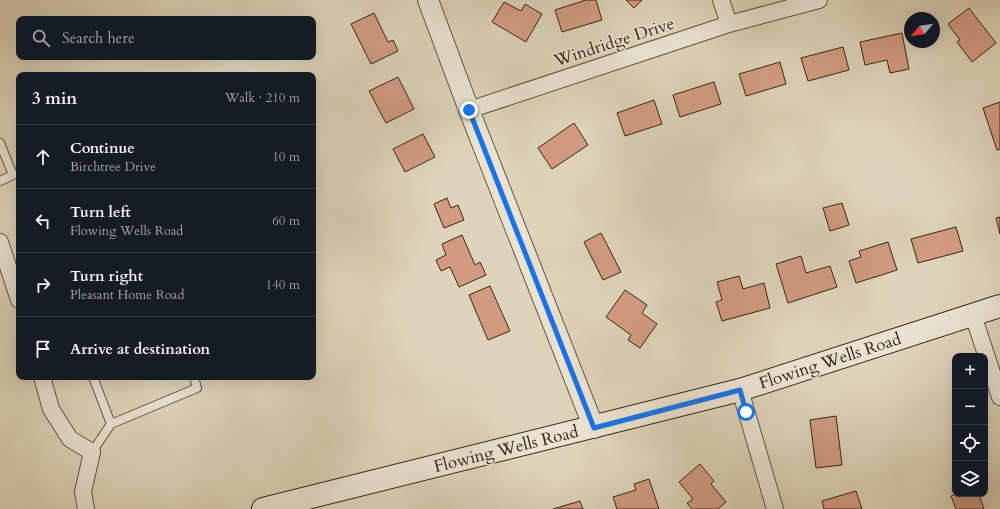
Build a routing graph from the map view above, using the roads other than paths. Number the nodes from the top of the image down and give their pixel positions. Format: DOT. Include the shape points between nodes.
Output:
graph roads {
  1 [pos="428,0"];
  2 [pos="721,0"];
  3 [pos="818,0"];
  4 [pos="729,24"];
  5 [pos="469,110"];
  6 [pos="0,143"];
  7 [pos="0,181"];
  8 [pos="0,242"];
  9 [pos="16,291"];
  10 [pos="1000,306"];
  11 [pos="973,315"];
  12 [pos="43,380"];
  13 [pos="94,380"];
  14 [pos="195,380"];
  15 [pos="740,390"];
  16 [pos="1000,396"];
  17 [pos="111,424"];
  18 [pos="594,428"];
  19 [pos="92,452"];
  20 [pos="298,505"];
  21 [pos="86,509"];
  22 [pos="263,509"];
  23 [pos="775,509"];
  1 -- 5 [label="street"];
  2 -- 4 [label="street"];
  3 -- 4 [label="street, Windridge Drive"];
  4 -- 5 [label="street, Windridge Drive"];
  5 -- 18 [label="street"];
  6 -- 7 [label="lane" via="13,175"];
  8 -- 9 [label="street"];
  10 -- 11 [label="main road, Flowing Wells Road"];
  11 -- 15 [label="main road, Flowing Wells Road"];
  11 -- 16 [label="street"];
  12 -- 19 [label="street" via="51,409 70,439"];
  13 -- 17 [label="lane"];
  14 -- 17 [label="lane" via="198,388"];
  15 -- 18 [label="main road, Flowing Wells Road"];
  15 -- 23 [label="street"];
  17 -- 19 [label="lane"];
  18 -- 20 [label="main road, Flowing Wells Road"];
  19 -- 21 [label="street" via="83,492"];
  20 -- 22 [label="main road, Flowing Wells Road"];
}
